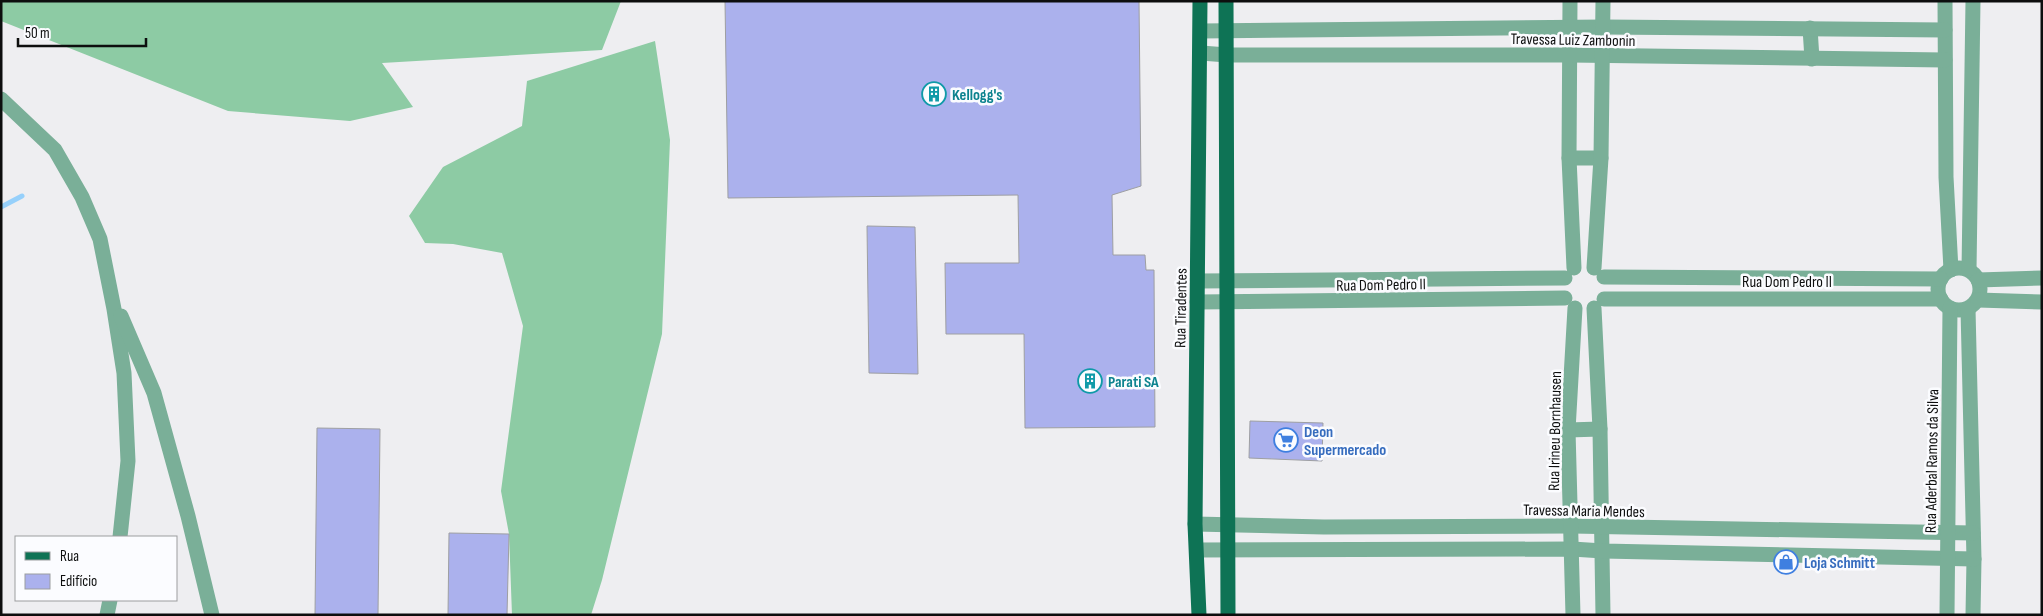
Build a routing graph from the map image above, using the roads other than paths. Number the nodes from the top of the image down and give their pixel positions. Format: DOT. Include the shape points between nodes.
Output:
graph roads {
  1 [pos="1200,1"];
  2 [pos="1226,1"];
  3 [pos="1570,1"];
  4 [pos="1604,1"];
  5 [pos="1945,1"];
  6 [pos="1973,1"];
  7 [pos="1604,27"];
  8 [pos="1570,28"];
  9 [pos="1810,28"];
  10 [pos="1225,29"];
  11 [pos="1349,29"];
  12 [pos="1945,30"];
  13 [pos="1201,31"];
  14 [pos="1201,52"];
  15 [pos="1227,55"];
  16 [pos="1570,55"];
  17 [pos="1348,56"];
  18 [pos="1602,56"];
  19 [pos="1812,59"];
  20 [pos="1945,60"];
  21 [pos="1,99"];
  22 [pos="1570,158"];
  23 [pos="1601,158"];
  24 [pos="1570,273"];
  25 [pos="1599,273"];
  26 [pos="1946,274"];
  27 [pos="1973,275"];
  28 [pos="2042,278"];
  29 [pos="1228,280"];
  30 [pos="1198,281"];
  31 [pos="111,292"];
  32 [pos="1197,302"];
  33 [pos="2042,302"];
  34 [pos="1227,303"];
  35 [pos="1570,303"];
  36 [pos="1599,303"];
  37 [pos="1945,304"];
  38 [pos="1973,304"];
  39 [pos="1600,429"];
  40 [pos="1568,430"];
  41 [pos="1196,524"];
  42 [pos="1226,525"];
  43 [pos="1571,526"];
  44 [pos="1324,527"];
  45 [pos="1600,528"];
  46 [pos="1947,532"];
  47 [pos="1973,532"];
  48 [pos="120,536"];
  49 [pos="1572,549"];
  50 [pos="1197,550"];
  51 [pos="1228,550"];
  52 [pos="1328,550"];
  53 [pos="1603,552"];
  54 [pos="1947,558"];
  55 [pos="1974,559"];
  56 [pos="110,601"];
  57 [pos="107,615"];
  58 [pos="212,615"];
  59 [pos="1199,615"];
  60 [pos="1228,615"];
  61 [pos="1573,615"];
  62 [pos="1603,615"];
  63 [pos="1947,615"];
  64 [pos="1973,615"];
  1 -- 13 [label="main road, Rua Tiradentes"];
  2 -- 10 [label="main road"];
  3 -- 8 [label="street"];
  4 -- 7 [label="street"];
  5 -- 12 [label="street"];
  6 -- 27 [label="street"];
  7 -- 8 [label="street, Travessa Luiz Zambonin"];
  7 -- 9 [label="street, Travessa Luiz Zambonin"];
  7 -- 18 [label="street"];
  8 -- 11 [label="street, Travessa Luiz Zambonin"];
  8 -- 16 [label="street"];
  9 -- 12 [label="street, Travessa Luiz Zambonin"];
  9 -- 19 [label="street"];
  10 -- 11 [label="street, Travessa Luiz Zambonin"];
  10 -- 13 [label="street, Travessa Luiz Zambonin"];
  10 -- 15 [label="main road"];
  11 -- 17 [label="street"];
  12 -- 20 [label="street"];
  13 -- 14 [label="main road, Rua Tiradentes"];
  14 -- 15 [label="street, Travessa Luiz Zambonin"];
  14 -- 30 [label="main road, Rua Tiradentes"];
  15 -- 17 [label="street, Travessa Luiz Zambonin"];
  15 -- 29 [label="main road"];
  16 -- 17 [label="street, Travessa Luiz Zambonin"];
  16 -- 18 [label="street, Travessa Luiz Zambonin"];
  16 -- 22 [label="street"];
  18 -- 19 [label="street, Travessa Luiz Zambonin"];
  18 -- 23 [label="street"];
  19 -- 20 [label="street, Travessa Luiz Zambonin"];
  20 -- 26 [label="street"];
  21 -- 31 [label="street" via="55,150 82,197 100,239"];
  22 -- 23 [label="street"];
  22 -- 24 [label="street"];
  23 -- 25 [label="street"];
  24 -- 25 [label="street" via="1581,266"];
  24 -- 29 [label="street, Rua Dom Pedro II"];
  24 -- 35 [label="street" via="1563,284"];
  25 -- 26 [label="street, Rua Dom Pedro II"];
  25 -- 36 [label="street" via="1606,292"];
  26 -- 27 [label="street" via="1963,268"];
  26 -- 37 [label="street" via="1938,292"];
  27 -- 28 [label="street"];
  27 -- 38 [label="street" via="1980,286"];
  29 -- 30 [label="street, Rua Dom Pedro II"];
  29 -- 34 [label="main road"];
  30 -- 32 [label="main road, Rua Tiradentes"];
  31 -- 48 [label="street" via="124,373 128,461"];
  31 -- 58 [label="street" via="154,393"];
  32 -- 34 [label="street, Rua Dom Pedro II"];
  32 -- 41 [label="main road, Rua Tiradentes"];
  33 -- 38 [label="street"];
  34 -- 35 [label="street, Rua Dom Pedro II"];
  34 -- 42 [label="main road"];
  35 -- 36 [label="street" via="1588,310"];
  35 -- 40 [label="street, Rua Irineu Bornhausen"];
  36 -- 37 [label="street, Rua Dom Pedro II"];
  36 -- 39 [label="street"];
  37 -- 38 [label="street" via="1956,310"];
  37 -- 46 [label="street, Rua Aderbal Ramos da Silva"];
  38 -- 47 [label="street"];
  39 -- 40 [label="street"];
  39 -- 45 [label="street"];
  40 -- 43 [label="street, Rua Irineu Bornhausen"];
  41 -- 42 [label="street, Travessa Maria Mendes"];
  41 -- 50 [label="main road, Rua Tiradentes"];
  42 -- 44 [label="street, Travessa Maria Mendes"];
  42 -- 51 [label="main road"];
  43 -- 44 [label="street, Travessa Maria Mendes"];
  43 -- 45 [label="street, Travessa Maria Mendes"];
  43 -- 49 [label="street, Rua Irineu Bornhausen"];
  44 -- 52 [label="street"];
  45 -- 46 [label="street, Travessa Maria Mendes"];
  45 -- 53 [label="street"];
  46 -- 47 [label="street, Travessa Maria Mendes"];
  46 -- 54 [label="street, Rua Aderbal Ramos da Silva"];
  47 -- 55 [label="street"];
  49 -- 52 [label="street"];
  49 -- 53 [label="street"];
  49 -- 61 [label="street, Rua Irineu Bornhausen"];
  50 -- 51 [label="street"];
  50 -- 59 [label="main road, Rua Tiradentes"];
  51 -- 52 [label="street"];
  51 -- 60 [label="main road"];
  53 -- 54 [label="street"];
  53 -- 62 [label="street"];
  54 -- 55 [label="street"];
  54 -- 63 [label="street, Rua Aderbal Ramos da Silva"];
  55 -- 64 [label="street"];
  56 -- 57 [label="street"];
}
